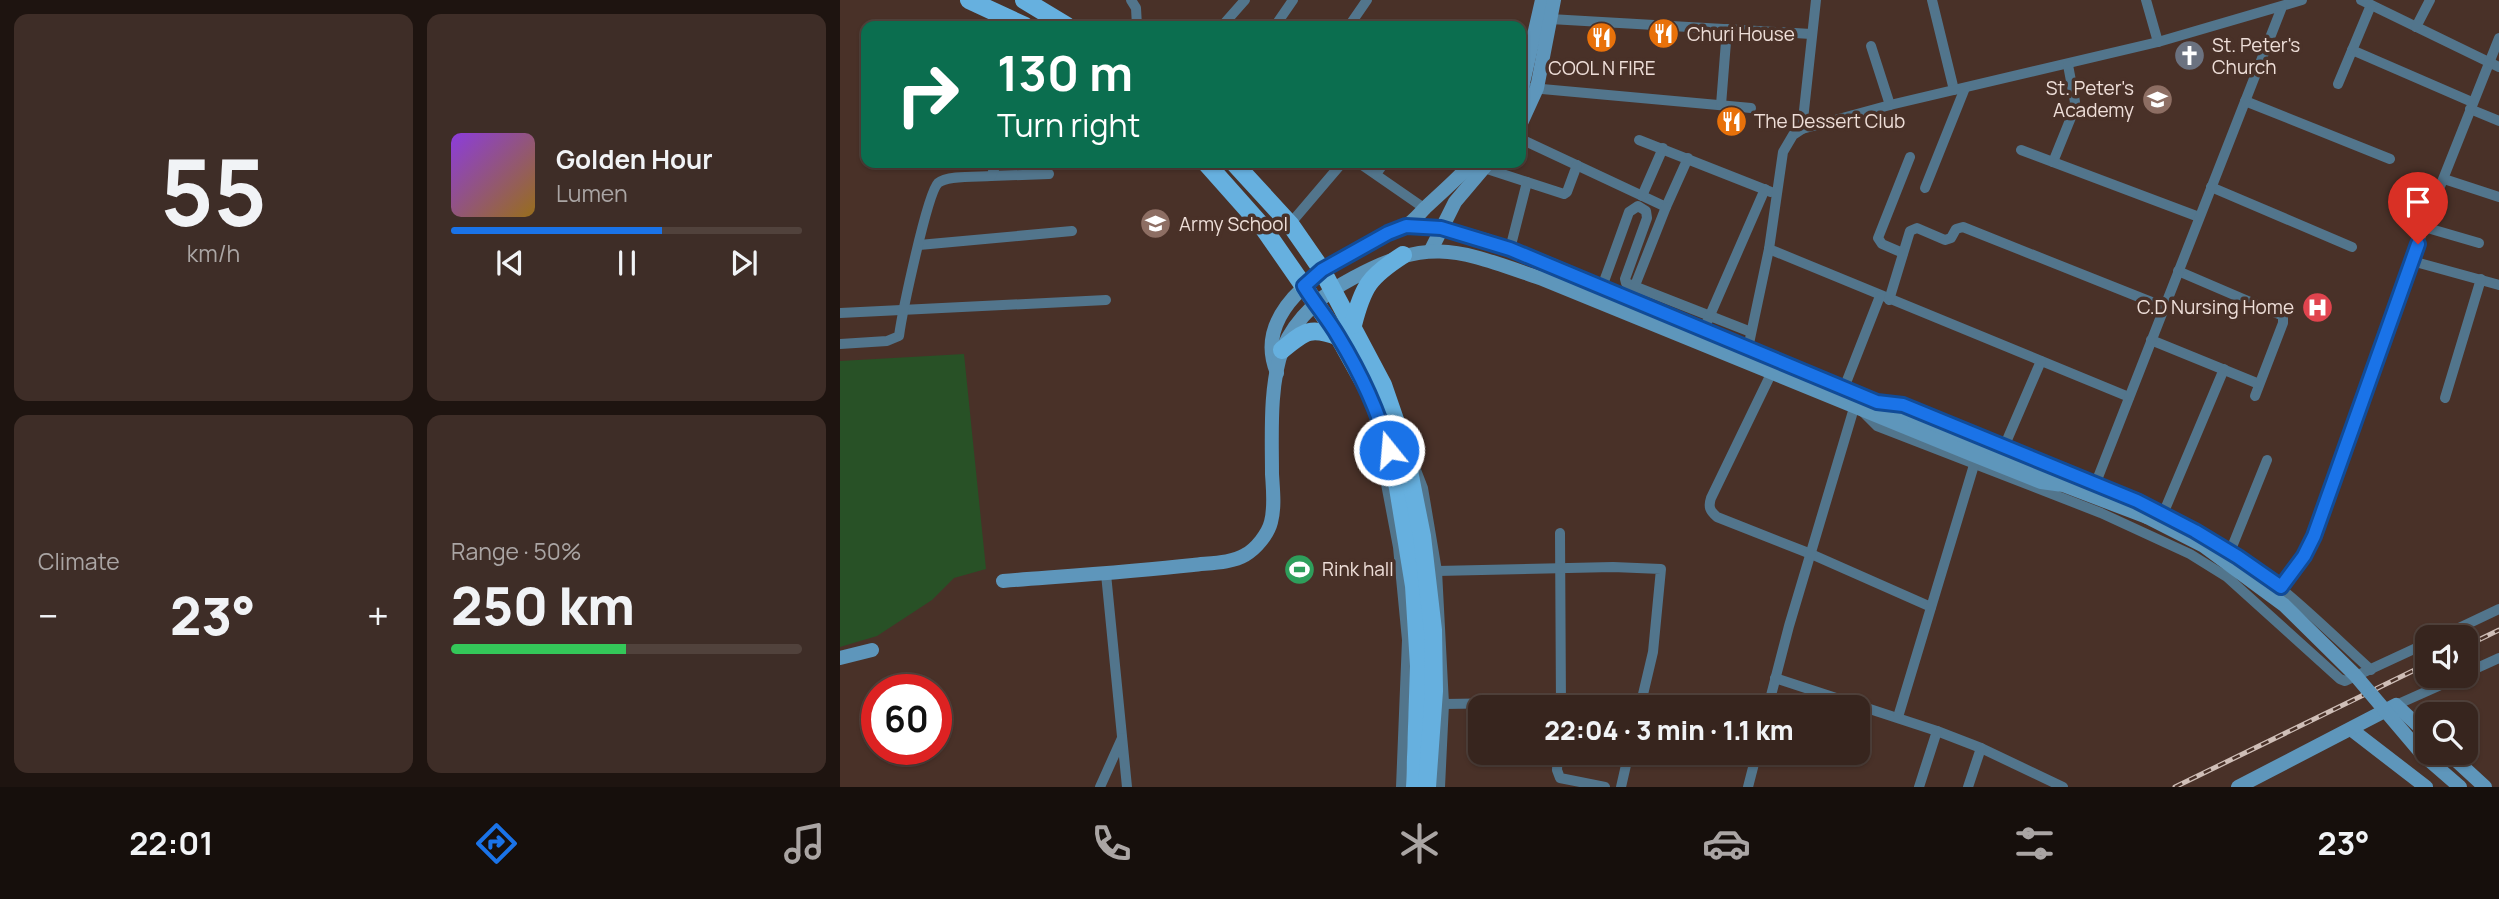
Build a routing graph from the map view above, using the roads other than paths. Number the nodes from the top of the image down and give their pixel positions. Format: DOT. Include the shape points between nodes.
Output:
graph roads {
  1 [pos="970,0"];
  2 [pos="1024,0"];
  3 [pos="1245,0"];
  4 [pos="1293,0"];
  5 [pos="1367,0"];
  6 [pos="1542,0"];
  7 [pos="1555,0"];
  8 [pos="1816,0"];
  9 [pos="1932,0"];
  10 [pos="2146,0"];
  11 [pos="2302,0"];
  12 [pos="2430,0"];
  13 [pos="1136,3"];
  14 [pos="2366,3"];
  15 [pos="1045,5"];
  16 [pos="2282,7"];
  17 [pos="1550,19"];
  18 [pos="1014,21"];
  19 [pos="1062,21"];
  20 [pos="1137,21"];
  21 [pos="1226,21"];
  22 [pos="1278,21"];
  23 [pos="1352,21"];
  24 [pos="2416,27"];
  25 [pos="1727,29"];
  26 [pos="1811,34"];
  27 [pos="2499,38"];
  28 [pos="2158,42"];
  29 [pos="1871,46"];
  30 [pos="2352,50"];
  31 [pos="2488,62"];
  32 [pos="2068,65"];
  33 [pos="2499,67"];
  34 [pos="2338,84"];
  35 [pos="1527,89"];
  36 [pos="1959,89"];
  37 [pos="2245,102"];
  38 [pos="1890,105"];
  39 [pos="1721,106"];
  40 [pos="2471,106"];
  41 [pos="1751,108"];
  42 [pos="2499,121"];
  43 [pos="1802,129"];
  44 [pos="1639,140"];
  45 [pos="1526,141"];
  46 [pos="1663,148"];
  47 [pos="2021,149"];
  48 [pos="1910,157"];
  49 [pos="1688,158"];
  50 [pos="2390,159"];
  51 [pos="2053,162"];
  52 [pos="1577,165"];
  53 [pos="995,168"];
  54 [pos="1210,168"];
  55 [pos="1239,168"];
  56 [pos="1338,168"];
  57 [pos="1367,168"];
  58 [pos="1380,168"];
  59 [pos="1477,168"];
  60 [pos="1479,168"];
  61 [pos="1492,168"];
  62 [pos="1049,174"];
  63 [pos="1376,174"];
  64 [pos="992,176"];
  65 [pos="2444,179"];
  66 [pos="1527,182"];
  67 [pos="2211,187"];
  68 [pos="1926,188"];
  69 [pos="1765,189"];
  70 [pos="1777,194"];
  71 [pos="1642,196"];
  72 [pos="2499,197"];
  73 [pos="1665,207"];
  74 [pos="1424,208"];
  75 [pos="2199,217"];
  76 [pos="1290,224"];
  77 [pos="1406,226"];
  78 [pos="2424,227"];
  79 [pos="1441,228"];
  80 [pos="1072,231"];
  81 [pos="2479,243"];
  82 [pos="919,245"];
  83 [pos="2352,247"];
  84 [pos="1510,249"];
  85 [pos="1769,249"];
  86 [pos="1431,250"];
  87 [pos="1903,253"];
  88 [pos="1403,255"];
  89 [pos="2412,261"];
  90 [pos="1322,270"];
  91 [pos="2178,271"];
  92 [pos="2480,279"];
  93 [pos="2499,285"];
  94 [pos="1304,286"];
  95 [pos="1602,287"];
  96 [pos="1332,289"];
  97 [pos="1632,293"];
  98 [pos="1885,298"];
  99 [pos="1106,300"];
  100 [pos="1315,304"];
  101 [pos="2164,307"];
  102 [pos="903,310"];
  103 [pos="840,313"];
  104 [pos="1707,323"];
  105 [pos="1353,325"];
  106 [pos="1751,332"];
  107 [pos="1339,337"];
  108 [pos="2151,340"];
  109 [pos="840,344"];
  110 [pos="1282,350"];
  111 [pos="1747,355"];
  112 [pos="2041,361"];
  113 [pos="2224,369"];
  114 [pos="1277,373"];
  115 [pos="1771,374"];
  116 [pos="2259,384"];
  117 [pos="1844,388"];
  118 [pos="2255,396"];
  119 [pos="2129,397"];
  120 [pos="2445,398"];
  121 [pos="1877,402"];
  122 [pos="1857,409"];
  123 [pos="2004,447"];
  124 [pos="1397,448"];
  125 [pos="2267,460"];
  126 [pos="1974,464"];
  127 [pos="2063,485"];
  128 [pos="2095,485"];
  129 [pos="2163,514"];
  130 [pos="1560,533"];
  131 [pos="2230,552"];
  132 [pos="1811,554"];
  133 [pos="1561,569"];
  134 [pos="1437,571"];
  135 [pos="1106,574"];
  136 [pos="1003,581"];
  137 [pos="2281,587"];
  138 [pos="1931,607"];
  139 [pos="2499,609"];
  140 [pos="2465,625"];
  141 [pos="2415,649"];
  142 [pos="872,650"];
  143 [pos="840,658"];
  144 [pos="2499,658"];
  145 [pos="2478,667"];
  146 [pos="2371,670"];
  147 [pos="1775,678"];
  148 [pos="2433,688"];
  149 [pos="1561,695"];
  150 [pos="1643,695"];
  151 [pos="1771,695"];
  152 [pos="1432,704"];
  153 [pos="1468,704"];
  154 [pos="2396,705"];
  155 [pos="1898,717"];
  156 [pos="2415,723"];
  157 [pos="2352,730"];
  158 [pos="1937,731"];
  159 [pos="1123,735"];
  160 [pos="1981,748"];
  161 [pos="1557,765"];
  162 [pos="1626,765"];
  163 [pos="1754,765"];
  164 [pos="2461,765"];
  165 [pos="1100,787"];
  166 [pos="1127,787"];
  167 [pos="1401,787"];
  168 [pos="1415,787"];
  169 [pos="1427,787"];
  170 [pos="1440,787"];
  171 [pos="1605,787"];
  172 [pos="1621,787"];
  173 [pos="1750,787"];
  174 [pos="1919,787"];
  175 [pos="1968,787"];
  176 [pos="2063,787"];
  177 [pos="2238,787"];
  178 [pos="2426,787"];
  179 [pos="2460,787"];
  180 [pos="2485,787"];
  1 -- 18 [label="main road"];
  2 -- 15 [label="main road"];
  3 -- 21 [label="street"];
  4 -- 22 [label="street"];
  5 -- 23 [label="street"];
  6 -- 35 [label="main road"];
  7 -- 17 [label="main road"];
  8 -- 26 [label="street"];
  9 -- 36 [label="street"];
  10 -- 28 [label="street"];
  11 -- 16 [label="street"];
  12 -- 24 [label="street"];
  13 -- 20 [label="street"];
  14 -- 24 [label="street"];
  14 -- 30 [label="street"];
  15 -- 19 [label="main road"];
  16 -- 28 [label="street"];
  16 -- 37 [label="street"];
  17 -- 25 [label="street"];
  17 -- 35 [label="main road"];
  24 -- 31 [label="street"];
  25 -- 26 [label="street"];
  25 -- 39 [label="street"];
  26 -- 43 [label="street"];
  27 -- 31 [label="street"];
  28 -- 32 [label="street"];
  29 -- 38 [label="street"];
  30 -- 34 [label="street"];
  30 -- 40 [label="street"];
  31 -- 33 [label="street"];
  31 -- 40 [label="street"];
  32 -- 36 [label="street"];
  32 -- 51 [label="street" via="2075,102"];
  35 -- 39 [label="street"];
  36 -- 38 [label="street"];
  36 -- 68 [label="street"];
  37 -- 50 [label="street"];
  37 -- 67 [label="street"];
  38 -- 43 [label="street"];
  39 -- 41 [label="street"];
  40 -- 42 [label="street"];
  40 -- 65 [label="street"];
  43 -- 70 [label="street" via="1783,152"];
  44 -- 46 [label="street"];
  45 -- 52 [label="street"];
  46 -- 49 [label="street"];
  46 -- 71 [label="street"];
  47 -- 51 [label="street"];
  48 -- 87 [label="street" via="1878,238"];
  49 -- 69 [label="street"];
  49 -- 73 [label="street"];
  51 -- 75 [label="street"];
  52 -- 66 [label="street" via="1564,194"];
  52 -- 71 [label="street"];
  53 -- 64 [label="street"];
  54 -- 94 [label="main road" via="1262,226"];
  55 -- 76 [label="main road"];
  56 -- 76 [label="street"];
  57 -- 63 [label="street"];
  58 -- 63 [label="street"];
  59 -- 74 [label="main road"];
  60 -- 79 [label="main road"];
  61 -- 66 [label="street"];
  62 -- 64 [label="street"];
  63 -- 74 [label="street"];
  64 -- 82 [label="street" via="947,179 937,184"];
  65 -- 72 [label="street"];
  65 -- 78 [label="street"];
  66 -- 84 [label="street"];
  67 -- 75 [label="street"];
  67 -- 83 [label="street"];
  69 -- 70 [label="street"];
  69 -- 104 [label="street"];
  70 -- 85 [label="street"];
  71 -- 73 [label="street"];
  73 -- 97 [label="street"];
  74 -- 77 [label="main road"];
  75 -- 91 [label="street"];
  76 -- 90 [label="main road"];
  77 -- 79 [label="main road"];
  77 -- 90 [label="main road"];
  78 -- 81 [label="street"];
  78 -- 89 [label="street"];
  79 -- 84 [label="main road"];
  79 -- 86 [label="main road"];
  80 -- 82 [label="street"];
  82 -- 102 [label="street"];
  84 -- 95 [label="main road"];
  85 -- 98 [label="street"];
  85 -- 106 [label="street"];
  86 -- 88 [label="main road"];
  86 -- 111 [label="main road" via="1472,255"];
  87 -- 98 [label="street"];
  87 -- 101 [label="street" via="1913,229 1945,240 1963,227"];
  88 -- 96 [label="main road"];
  88 -- 105 [label="main road" via="1367,285"];
  89 -- 92 [label="street"];
  89 -- 137 [label="street" via="2314,536"];
  90 -- 94 [label="main road"];
  90 -- 96 [label="main road"];
  91 -- 101 [label="street"];
  91 -- 116 [label="street" via="2283,316"];
  92 -- 93 [label="street"];
  92 -- 120 [label="street"];
  94 -- 100 [label="main road"];
  94 -- 114 [label="main road" via="1274,329 1271,360"];
  95 -- 97 [label="main road"];
  95 -- 97 [label="street" via="1629,212 1638,206 1647,218 1625,279"];
  96 -- 100 [label="main road"];
  96 -- 105 [label="main road"];
  97 -- 104 [label="main road"];
  98 -- 112 [label="street"];
  98 -- 117 [label="street"];
  99 -- 102 [label="street"];
  100 -- 107 [label="main road"];
  100 -- 110 [label="main road"];
  101 -- 108 [label="street"];
  102 -- 103 [label="street"];
  102 -- 109 [label="street" via="899,335 894,339"];
  104 -- 106 [label="street"];
  104 -- 111 [label="main road"];
  105 -- 124 [label="main road" via="1382,385"];
  106 -- 111 [label="street"];
  107 -- 110 [label="main road" via="1308,330"];
  107 -- 124 [label="main road"];
  108 -- 113 [label="street"];
  108 -- 119 [label="street"];
  110 -- 114 [label="main road"];
  111 -- 115 [label="main road"];
  111 -- 117 [label="main road"];
  112 -- 119 [label="street"];
  112 -- 123 [label="street"];
  113 -- 116 [label="street"];
  113 -- 129 [label="street"];
  114 -- 135 [label="main road" via="1273,503 1271,524 1263,539 1245,555 1225,561"];
  115 -- 122 [label="main road"];
  115 -- 132 [label="street" via="1709,505 1717,517"];
  116 -- 118 [label="street"];
  117 -- 121 [label="main road"];
  119 -- 128 [label="street"];
  121 -- 123 [label="street" via="1903,405"];
  121 -- 127 [label="main road" via="2048,473"];
  122 -- 126 [label="street" via="1877,426"];
  122 -- 127 [label="main road" via="2041,482"];
  122 -- 132 [label="street"];
  123 -- 128 [label="street"];
  124 -- 134 [label="street" via="1415,462"];
  124 -- 152 [label="main road" via="1418,509 1433,630"];
  124 -- 167 [label="street" via="1382,468 1398,547 1407,640"];
  125 -- 131 [label="street"];
  126 -- 138 [label="street"];
  126 -- 146 [label="street" via="2101,513 2190,554 2227,577 2340,679 2351,681"];
  127 -- 179 [label="main road, bridge" via="2147,517 2204,546 2284,605 2355,675 2422,754"];
  128 -- 129 [label="street"];
  129 -- 131 [label="street"];
  130 -- 133 [label="street"];
  131 -- 137 [label="street"];
  132 -- 138 [label="street"];
  132 -- 147 [label="street"];
  133 -- 134 [label="street"];
  133 -- 149 [label="street"];
  133 -- 150 [label="street" via="1661,569 1653,652"];
  134 -- 152 [label="street"];
  135 -- 136 [label="main road"];
  135 -- 159 [label="street"];
  137 -- 146 [label="street"];
  138 -- 155 [label="street"];
  139 -- 140 [label="street"];
  141 -- 146 [label="street"];
  142 -- 143 [label="main road"];
  144 -- 145 [label="street"];
  147 -- 151 [label="street"];
  147 -- 155 [label="street"];
  148 -- 154 [label="street"];
  152 -- 153 [label="street"];
  152 -- 168 [label="main road"];
  152 -- 169 [label="main road"];
  152 -- 170 [label="street"];
  154 -- 156 [label="main road"];
  154 -- 157 [label="main road"];
  155 -- 158 [label="street"];
  157 -- 177 [label="main road"];
  157 -- 178 [label="main road"];
  158 -- 160 [label="street"];
  158 -- 174 [label="street"];
  159 -- 165 [label="street"];
  159 -- 166 [label="street"];
  160 -- 175 [label="street"];
  160 -- 176 [label="street"];
  161 -- 171 [label="street" via="1560,778"];
  162 -- 172 [label="street"];
  163 -- 173 [label="street"];
  164 -- 180 [label="main road"];
}
